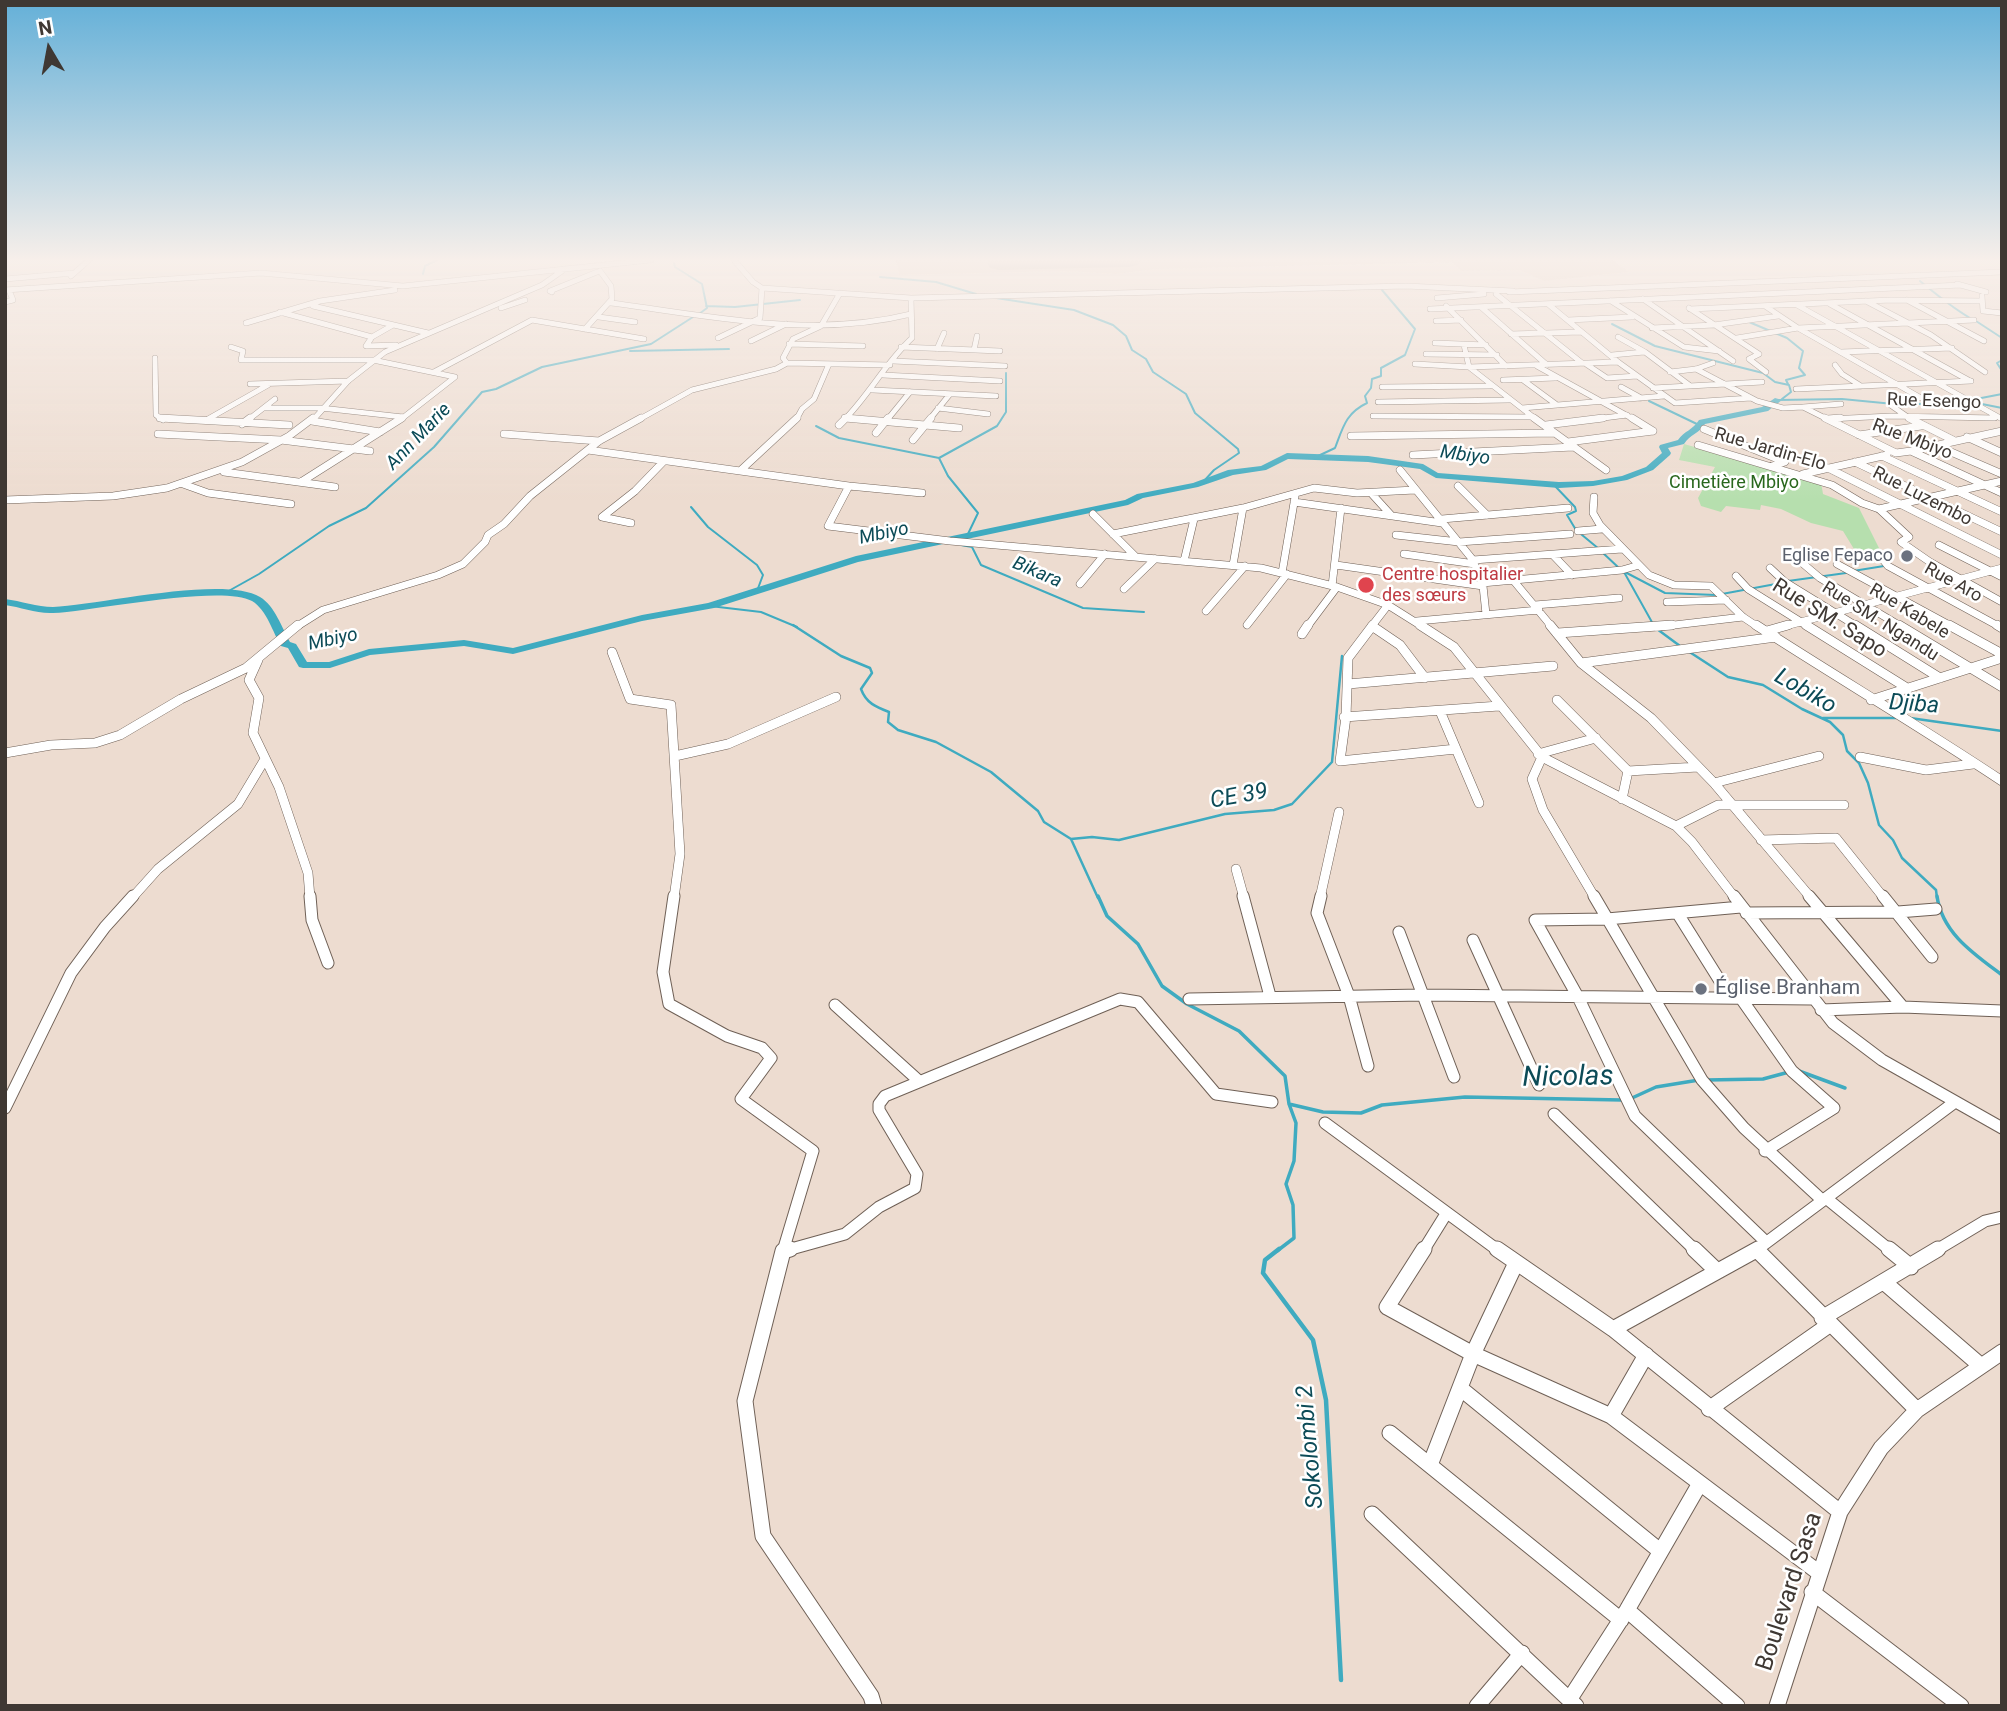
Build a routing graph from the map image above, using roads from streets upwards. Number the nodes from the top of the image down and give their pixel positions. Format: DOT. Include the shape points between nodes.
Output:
graph roads {
  1 [pos="370,340"];
  2 [pos="412,340"];
  3 [pos="494,340"];
  4 [pos="792,340"];
  5 [pos="910,340"];
  6 [pos="941,340"];
  7 [pos="975,340"];
  8 [pos="1481,340"];
  9 [pos="1518,340"];
  10 [pos="1555,340"];
  11 [pos="1592,340"];
  12 [pos="1623,340"];
  13 [pos="1672,340"];
  14 [pos="1703,340"];
  15 [pos="1740,340"];
  16 [pos="1819,340"];
  17 [pos="1856,340"];
  18 [pos="1894,340"];
  19 [pos="1938,340"];
  20 [pos="1435,343"];
  21 [pos="401,344"];
  22 [pos="789,344"];
  23 [pos="824,345"];
  24 [pos="1464,345"];
  25 [pos="1486,345"];
  26 [pos="863,346"];
  27 [pos="901,347"];
  28 [pos="231,348"];
  29 [pos="1952,348"];
  30 [pos="937,349"];
  31 [pos="1911,349"];
  32 [pos="972,350"];
  33 [pos="1000,351"];
  34 [pos="1720,351"];
  35 [pos="1876,351"];
  36 [pos="1645,352"];
  37 [pos="1840,352"];
  38 [pos="1426,354"];
  39 [pos="1464,354"];
  40 [pos="1496,355"];
  41 [pos="1612,355"];
  42 [pos="155,358"];
  43 [pos="373,360"];
  44 [pos="1733,361"];
  45 [pos="1618,362"];
  46 [pos="787,363"];
  47 [pos="892,363"];
  48 [pos="1584,363"];
  49 [pos="1713,363"];
  50 [pos="817,364"];
  51 [pos="830,364"];
  52 [pos="963,364"];
  53 [pos="1415,364"];
  54 [pos="1547,365"];
  55 [pos="1835,365"];
  56 [pos="1005,366"];
  57 [pos="1506,366"];
  58 [pos="1536,366"];
  59 [pos="1469,367"];
  60 [pos="1696,369"];
  61 [pos="433,372"];
  62 [pos="1670,372"];
  63 [pos="1766,372"];
  64 [pos="1985,372"];
  65 [pos="883,375"];
  66 [pos="1637,376"];
  67 [pos="1558,377"];
  68 [pos="955,379"];
  69 [pos="1522,379"];
  70 [pos="1503,380"];
  71 [pos="348,381"];
  72 [pos="1000,381"];
  73 [pos="1762,382"];
  74 [pos="271,383"];
  75 [pos="1935,383"];
  76 [pos="250,384"];
  77 [pos="1727,384"];
  78 [pos="1900,385"];
  79 [pos="1490,386"];
  80 [pos="1690,386"];
  81 [pos="1862,386"];
  82 [pos="1382,387"];
  83 [pos="1621,387"];
  84 [pos="1653,388"];
  85 [pos="1796,389"];
  86 [pos="873,390"];
  87 [pos="910,392"];
  88 [pos="948,394"];
  89 [pos="996,396"];
  90 [pos="1664,396"];
  91 [pos="1641,398"];
  92 [pos="1751,398"];
  93 [pos="1922,398"];
  94 [pos="275,399"];
  95 [pos="1509,400"];
  96 [pos="1605,401"];
  97 [pos="1378,402"];
  98 [pos="1841,404"];
  99 [pos="1889,404"];
  100 [pos="1558,405"];
  101 [pos="1802,407"];
  102 [pos="264,408"];
  103 [pos="321,408"];
  104 [pos="939,408"];
  105 [pos="1522,408"];
  106 [pos="988,414"];
  107 [pos="1628,415"];
  108 [pos="1373,416"];
  109 [pos="404,417"];
  110 [pos="1532,417"];
  111 [pos="845,418"];
  112 [pos="1906,418"];
  113 [pos="2000,418"];
  114 [pos="1828,419"];
  115 [pos="205,421"];
  116 [pos="312,421"];
  117 [pos="886,421"];
  118 [pos="244,423"];
  119 [pos="926,424"];
  120 [pos="289,425"];
  121 [pos="839,425"];
  122 [pos="1546,425"];
  123 [pos="1922,426"];
  124 [pos="960,428"];
  125 [pos="1704,429"];
  126 [pos="381,432"];
  127 [pos="1999,432"];
  128 [pos="876,433"];
  129 [pos="1555,433"];
  130 [pos="158,434"];
  131 [pos="504,434"];
  132 [pos="1859,435"];
  133 [pos="1351,436"];
  134 [pos="225,437"];
  135 [pos="1967,437"];
  136 [pos="281,440"];
  137 [pos="913,440"];
  138 [pos="1954,440"];
  139 [pos="599,441"];
  140 [pos="1570,445"];
  141 [pos="1698,445"];
  142 [pos="1934,445"];
  143 [pos="355,448"];
  144 [pos="588,450"];
  145 [pos="370,451"];
  146 [pos="1910,451"];
  147 [pos="1896,453"];
  148 [pos="2002,453"];
  149 [pos="1413,455"];
  150 [pos="1882,456"];
  151 [pos="663,461"];
  152 [pos="1854,462"];
  153 [pos="1772,466"];
  154 [pos="1828,468"];
  155 [pos="741,470"];
  156 [pos="1400,470"];
  157 [pos="1606,470"];
  158 [pos="223,471"];
  159 [pos="2002,474"];
  160 [pos="1803,475"];
  161 [pos="2002,481"];
  162 [pos="301,482"];
  163 [pos="182,484"];
  164 [pos="1984,485"];
  165 [pos="335,486"];
  166 [pos="849,486"];
  167 [pos="1458,486"];
  168 [pos="1415,490"];
  169 [pos="1958,491"];
  170 [pos="922,493"];
  171 [pos="1297,493"];
  172 [pos="2002,493"];
  173 [pos="1371,494"];
  174 [pos="1594,497"];
  175 [pos="1931,498"];
  176 [pos="5,500"];
  177 [pos="1294,502"];
  178 [pos="291,504"];
  179 [pos="1905,504"];
  180 [pos="1243,508"];
  181 [pos="1341,508"];
  182 [pos="1568,508"];
  183 [pos="1879,509"];
  184 [pos="2002,512"];
  185 [pos="1093,514"];
  186 [pos="1487,515"];
  187 [pos="1391,516"];
  188 [pos="1194,519"];
  189 [pos="1442,521"];
  190 [pos="631,523"];
  191 [pos="1602,529"];
  192 [pos="1578,531"];
  193 [pos="2002,532"];
  194 [pos="1114,534"];
  195 [pos="1570,534"];
  196 [pos="1396,535"];
  197 [pos="1508,538"];
  198 [pos="1459,542"];
  199 [pos="1939,545"];
  200 [pos="1622,549"];
  201 [pos="1105,554"];
  202 [pos="1404,554"];
  203 [pos="1553,555"];
  204 [pos="2002,555"];
  205 [pos="1526,556"];
  206 [pos="1136,557"];
  207 [pos="1155,559"];
  208 [pos="1184,561"];
  209 [pos="1474,562"];
  210 [pos="1801,562"];
  211 [pos="1884,562"];
  212 [pos="1838,564"];
  213 [pos="1233,565"];
  214 [pos="1336,565"];
  215 [pos="1245,566"];
  216 [pos="1636,566"];
  217 [pos="1770,568"];
  218 [pos="2002,568"];
  219 [pos="1990,571"];
  220 [pos="1285,573"];
  221 [pos="1572,575"];
  222 [pos="1736,576"];
  223 [pos="2002,578"];
  224 [pos="1513,580"];
  225 [pos="1960,580"];
  226 [pos="1080,584"];
  227 [pos="1482,584"];
  228 [pos="1334,587"];
  229 [pos="1930,588"];
  230 [pos="1124,589"];
  231 [pos="1899,596"];
  232 [pos="1619,598"];
  233 [pos="1726,600"];
  234 [pos="1667,602"];
  235 [pos="2002,602"];
  236 [pos="1866,604"];
  237 [pos="1388,605"];
  238 [pos="1537,608"];
  239 [pos="1206,611"];
  240 [pos="1835,612"];
  241 [pos="1486,614"];
  242 [pos="1743,617"];
  243 [pos="1417,621"];
  244 [pos="1800,622"];
  245 [pos="1247,625"];
  246 [pos="1372,626"];
  247 [pos="2002,628"];
  248 [pos="1767,631"];
  249 [pos="1558,633"];
  250 [pos="1302,634"];
  251 [pos="1776,637"];
  252 [pos="612,652"];
  253 [pos="2002,656"];
  254 [pos="259,660"];
  255 [pos="1581,663"];
  256 [pos="1553,666"];
  257 [pos="1970,668"];
  258 [pos="1477,674"];
  259 [pos="1425,678"];
  260 [pos="1940,678"];
  261 [pos="1348,684"];
  262 [pos="2002,687"];
  263 [pos="1907,688"];
  264 [pos="835,697"];
  265 [pos="1557,699"];
  266 [pos="1871,700"];
  267 [pos="1499,706"];
  268 [pos="1440,711"];
  269 [pos="1345,717"];
  270 [pos="1596,738"];
  271 [pos="1456,749"];
  272 [pos="5,753"];
  273 [pos="674,756"];
  274 [pos="1540,756"];
  275 [pos="1819,756"];
  276 [pos="1860,757"];
  277 [pos="265,758"];
  278 [pos="1973,764"];
  279 [pos="1698,767"];
  280 [pos="1628,771"];
  281 [pos="2002,781"];
  282 [pos="1714,783"];
  283 [pos="1622,799"];
  284 [pos="1479,803"];
  285 [pos="1731,805"];
  286 [pos="1844,805"];
  287 [pos="1339,812"];
  288 [pos="1675,827"];
  289 [pos="1760,840"];
  290 [pos="1236,869"];
  291 [pos="1936,909"];
  292 [pos="1743,910"];
  293 [pos="1822,912"];
  294 [pos="1898,912"];
  295 [pos="1678,914"];
  296 [pos="1607,919"];
  297 [pos="1399,932"];
  298 [pos="1473,940"];
  299 [pos="1932,957"];
  300 [pos="328,963"];
  301 [pos="1423,995"];
  302 [pos="1270,996"];
  303 [pos="1349,996"];
  304 [pos="1499,996"];
  305 [pos="1578,997"];
  306 [pos="1653,997"];
  307 [pos="1735,997"];
  308 [pos="1189,999"];
  309 [pos="1812,999"];
  310 [pos="835,1005"];
  311 [pos="1903,1007"];
  312 [pos="1821,1010"];
  313 [pos="2002,1011"];
  314 [pos="1368,1066"];
  315 [pos="1454,1077"];
  316 [pos="919,1082"];
  317 [pos="1539,1085"];
  318 [pos="1272,1102"];
  319 [pos="1955,1102"];
  320 [pos="5,1108"];
  321 [pos="1554,1114"];
  322 [pos="1325,1123"];
  323 [pos="2002,1128"];
  324 [pos="1765,1151"];
  325 [pos="1824,1199"];
  326 [pos="1446,1214"];
  327 [pos="2002,1217"];
  328 [pos="1761,1246"];
  329 [pos="783,1251"];
  330 [pos="1516,1263"];
  331 [pos="1911,1267"];
  332 [pos="1717,1271"];
  333 [pos="1885,1283"];
  334 [pos="1826,1321"];
  335 [pos="1614,1329"];
  336 [pos="2002,1352"];
  337 [pos="1473,1354"];
  338 [pos="1646,1355"];
  339 [pos="1980,1365"];
  340 [pos="1460,1388"];
  341 [pos="1709,1409"];
  342 [pos="1917,1410"];
  343 [pos="1611,1416"];
  344 [pos="1390,1433"];
  345 [pos="1430,1465"];
  346 [pos="1699,1485"];
  347 [pos="1840,1511"];
  348 [pos="1372,1514"];
  349 [pos="1660,1551"];
  350 [pos="1818,1573"];
  351 [pos="1812,1592"];
  352 [pos="1624,1615"];
  353 [pos="1522,1653"];
  354 [pos="1573,1703"];
  355 [pos="874,1706"];
  356 [pos="1477,1706"];
  357 [pos="1737,1706"];
  358 [pos="1777,1706"];
  359 [pos="1961,1706"];
  1 -- 21 [label="street" via="366,346"];
  2 -- 21 [label="street"];
  3 -- 61 [label="street"];
  4 -- 22 [label="street"];
  5 -- 27 [label="street"];
  6 -- 30 [label="street"];
  7 -- 32 [label="street"];
  8 -- 25 [label="street"];
  9 -- 54 [label="street"];
  10 -- 48 [label="street"];
  11 -- 41 [label="street"];
  12 -- 36 [label="street"];
  13 -- 34 [label="street" via="1684,347"];
  14 -- 34 [label="street"];
  15 -- 63 [label="street" via="1759,354 1749,359"];
  16 -- 37 [label="street"];
  17 -- 35 [label="street"];
  18 -- 31 [label="street"];
  19 -- 29 [label="street"];
  20 -- 24 [label="street"];
  21 -- 43 [label="street"];
  22 -- 23 [label="street"];
  22 -- 46 [label="street" via="783,358"];
  23 -- 26 [label="street"];
  23 -- 50 [label="street"];
  24 -- 25 [label="street"];
  24 -- 39 [label="street"];
  25 -- 40 [label="street"];
  27 -- 30 [label="street"];
  27 -- 47 [label="street"];
  28 -- 43 [label="street" via="243,351 241,360"];
  29 -- 31 [label="street"];
  29 -- 64 [label="street"];
  30 -- 32 [label="street"];
  31 -- 35 [label="street"];
  31 -- 75 [label="street" via="1970,381"];
  32 -- 33 [label="street"];
  32 -- 52 [label="street"];
  34 -- 44 [label="street"];
  35 -- 37 [label="street"];
  35 -- 75 [label="street"];
  36 -- 41 [label="street"];
  36 -- 62 [label="street"];
  37 -- 78 [label="street"];
  38 -- 39 [label="street"];
  39 -- 40 [label="street"];
  39 -- 59 [label="street"];
  40 -- 57 [label="street"];
  41 -- 45 [label="street"];
  42 -- 115 [label="street" via="158,418"];
  43 -- 61 [label="street"];
  43 -- 71 [label="street"];
  45 -- 48 [label="street"];
  45 -- 66 [label="street"];
  46 -- 50 [label="street"];
  46 -- 139 [label="street" via="692,390"];
  47 -- 51 [label="street"];
  47 -- 52 [label="street"];
  47 -- 65 [label="street"];
  48 -- 54 [label="street"];
  48 -- 66 [label="street" via="1607,378"];
  49 -- 60 [label="street"];
  50 -- 51 [label="street"];
  51 -- 155 [label="street" via="814,399 794,423"];
  52 -- 56 [label="street"];
  52 -- 68 [label="street"];
  53 -- 59 [label="street"];
  54 -- 58 [label="street"];
  55 -- 81 [label="street"];
  57 -- 58 [label="street"];
  57 -- 59 [label="street"];
  58 -- 67 [label="street"];
  59 -- 79 [label="street"];
  60 -- 62 [label="street"];
  60 -- 77 [label="street"];
  61 -- 109 [label="street" via="456,377"];
  62 -- 80 [label="street"];
  65 -- 68 [label="street"];
  65 -- 86 [label="street"];
  66 -- 84 [label="street"];
  67 -- 69 [label="street"];
  67 -- 96 [label="street"];
  68 -- 72 [label="street"];
  68 -- 88 [label="street"];
  69 -- 70 [label="street"];
  69 -- 100 [label="street"];
  71 -- 74 [label="street"];
  71 -- 103 [label="street"];
  73 -- 77 [label="street"];
  74 -- 76 [label="street"];
  74 -- 115 [label="street"];
  75 -- 78 [label="street"];
  75 -- 113 [label="street"];
  77 -- 80 [label="street"];
  77 -- 92 [label="street"];
  78 -- 81 [label="street"];
  78 -- 93 [label="street"];
  79 -- 82 [label="street"];
  79 -- 95 [label="street"];
  80 -- 84 [label="street"];
  81 -- 85 [label="street"];
  83 -- 91 [label="street"];
  84 -- 90 [label="street"];
  86 -- 87 [label="street"];
  86 -- 111 [label="street"];
  87 -- 88 [label="street"];
  87 -- 117 [label="street"];
  88 -- 89 [label="street"];
  88 -- 104 [label="street"];
  90 -- 91 [label="street"];
  90 -- 92 [label="street" via="1675,403"];
  91 -- 96 [label="street"];
  92 -- 101 [label="street, Rue Mbiyo" via="1769,405"];
  94 -- 102 [label="street"];
  95 -- 97 [label="street"];
  95 -- 105 [label="street"];
  96 -- 100 [label="street"];
  96 -- 107 [label="street"];
  98 -- 101 [label="street"];
  99 -- 112 [label="street"];
  100 -- 105 [label="street"];
  101 -- 114 [label="street, Rue Mbiyo"];
  102 -- 103 [label="street"];
  102 -- 118 [label="street"];
  103 -- 109 [label="street"];
  103 -- 116 [label="street"];
  104 -- 106 [label="street"];
  104 -- 119 [label="street"];
  105 -- 110 [label="street"];
  107 -- 122 [label="street"];
  107 -- 140 [label="street" via="1653,431"];
  108 -- 110 [label="street"];
  109 -- 126 [label="street"];
  110 -- 122 [label="street"];
  111 -- 117 [label="street"];
  111 -- 121 [label="street"];
  112 -- 113 [label="street, Rue Esengo"];
  112 -- 114 [label="street, Rue Esengo" via="1876,414"];
  112 -- 123 [label="street"];
  114 -- 132 [label="street, Rue Mbiyo"];
  115 -- 118 [label="street"];
  116 -- 126 [label="street"];
  116 -- 136 [label="street"];
  117 -- 119 [label="street"];
  117 -- 128 [label="street"];
  118 -- 120 [label="street"];
  118 -- 134 [label="street"];
  119 -- 124 [label="street"];
  119 -- 137 [label="street"];
  122 -- 129 [label="street"];
  123 -- 132 [label="street"];
  123 -- 138 [label="street"];
  125 -- 153 [label="street" via="1785,461"];
  126 -- 143 [label="street"];
  127 -- 135 [label="street"];
  129 -- 133 [label="street"];
  129 -- 140 [label="street"];
  130 -- 134 [label="street"];
  131 -- 139 [label="street"];
  132 -- 147 [label="street, Rue Mbiyo"];
  134 -- 136 [label="street"];
  135 -- 138 [label="street"];
  135 -- 148 [label="street"];
  136 -- 143 [label="street"];
  136 -- 158 [label="street"];
  138 -- 142 [label="street"];
  139 -- 144 [label="street"];
  140 -- 149 [label="street" via="1555,450"];
  140 -- 157 [label="street"];
  141 -- 153 [label="street, Rue Jardin-Elo"];
  142 -- 146 [label="street"];
  142 -- 159 [label="street"];
  143 -- 145 [label="street"];
  143 -- 162 [label="street"];
  144 -- 151 [label="street"];
  144 -- 254 [label="street" via="530,496 463,564 323,610 286,634"];
  146 -- 147 [label="street, Rue Mbiyo"];
  146 -- 164 [label="street, Rue Mbiyo"];
  147 -- 150 [label="street"];
  150 -- 152 [label="street"];
  150 -- 169 [label="street"];
  151 -- 155 [label="street"];
  151 -- 190 [label="street" via="602,517"];
  152 -- 154 [label="street"];
  152 -- 175 [label="street"];
  153 -- 160 [label="street, Rue Jardin-Elo"];
  154 -- 160 [label="street"];
  154 -- 179 [label="street, Rue Luzembo"];
  155 -- 166 [label="street"];
  156 -- 168 [label="street"];
  158 -- 162 [label="street"];
  158 -- 163 [label="street"];
  160 -- 183 [label="street, Rue Jardin-Elo"];
  161 -- 164 [label="street"];
  162 -- 165 [label="street"];
  163 -- 176 [label="street" via="112,496"];
  163 -- 178 [label="street" via="208,493"];
  164 -- 169 [label="street"];
  164 -- 172 [label="street, Rue Mbiyo"];
  166 -- 170 [label="street"];
  166 -- 201 [label="street" via="828,526"];
  167 -- 186 [label="street"];
  168 -- 173 [label="street"];
  168 -- 189 [label="street"];
  169 -- 175 [label="street"];
  169 -- 184 [label="street"];
  171 -- 173 [label="street" via="1314,488"];
  171 -- 177 [label="street"];
  171 -- 180 [label="street"];
  173 -- 187 [label="street"];
  174 -- 191 [label="street" via="1592,504"];
  175 -- 179 [label="street"];
  175 -- 193 [label="street"];
  177 -- 181 [label="street"];
  177 -- 220 [label="street"];
  179 -- 183 [label="street"];
  179 -- 204 [label="street, Rue Luzembo"];
  180 -- 188 [label="street"];
  180 -- 213 [label="street"];
  181 -- 187 [label="street"];
  181 -- 214 [label="street"];
  182 -- 186 [label="street"];
  183 -- 225 [label="street, Rue Jardin-Elo" via="1909,537 1901,542"];
  185 -- 194 [label="street"];
  186 -- 189 [label="street"];
  187 -- 189 [label="street"];
  188 -- 194 [label="street"];
  188 -- 208 [label="street"];
  189 -- 198 [label="street"];
  191 -- 192 [label="street"];
  191 -- 200 [label="street"];
  194 -- 206 [label="street"];
  195 -- 197 [label="street"];
  196 -- 198 [label="street"];
  197 -- 198 [label="street"];
  197 -- 205 [label="street"];
  198 -- 209 [label="street"];
  199 -- 219 [label="street"];
  200 -- 203 [label="street"];
  200 -- 216 [label="street"];
  201 -- 206 [label="street"];
  201 -- 226 [label="street"];
  202 -- 209 [label="street"];
  203 -- 205 [label="street"];
  203 -- 221 [label="street"];
  205 -- 209 [label="street"];
  206 -- 207 [label="street"];
  207 -- 208 [label="street"];
  207 -- 230 [label="street"];
  208 -- 213 [label="street"];
  209 -- 227 [label="street"];
  210 -- 236 [label="street, Rue Kabele" via="1819,578"];
  211 -- 229 [label="street, Rue Aro"];
  212 -- 231 [label="street"];
  213 -- 215 [label="street"];
  214 -- 227 [label="street"];
  214 -- 228 [label="street"];
  215 -- 220 [label="street"];
  215 -- 239 [label="street"];
  216 -- 221 [label="street"];
  216 -- 233 [label="street" via="1665,587 1709,585"];
  217 -- 240 [label="street, Rue SM. Ngandu"];
  218 -- 219 [label="street"];
  219 -- 223 [label="street"];
  219 -- 225 [label="street"];
  220 -- 228 [label="street"];
  220 -- 245 [label="street"];
  221 -- 224 [label="street"];
  222 -- 244 [label="street, Rue SM. Sapo" via="1748,589"];
  224 -- 227 [label="street"];
  224 -- 238 [label="street"];
  225 -- 229 [label="street"];
  225 -- 235 [label="street"];
  227 -- 241 [label="street"];
  228 -- 237 [label="street"];
  228 -- 250 [label="street"];
  229 -- 231 [label="street"];
  229 -- 247 [label="street, Rue Aro"];
  231 -- 236 [label="street"];
  231 -- 253 [label="street"];
  232 -- 238 [label="street"];
  233 -- 234 [label="street"];
  233 -- 242 [label="street"];
  236 -- 240 [label="street"];
  236 -- 257 [label="street, Rue Kabele"];
  237 -- 243 [label="street"];
  237 -- 246 [label="street"];
  238 -- 241 [label="street"];
  238 -- 249 [label="street"];
  240 -- 244 [label="street"];
  240 -- 260 [label="street, Rue SM. Ngandu"];
  241 -- 243 [label="street"];
  242 -- 248 [label="street"];
  242 -- 249 [label="street"];
  243 -- 258 [label="street" via="1454,647"];
  244 -- 248 [label="street"];
  244 -- 263 [label="street, Rue SM. Sapo"];
  246 -- 259 [label="street" via="1400,645"];
  246 -- 261 [label="street" via="1348,658"];
  248 -- 251 [label="street"];
  249 -- 255 [label="street"];
  251 -- 255 [label="street"];
  251 -- 266 [label="street"];
  252 -- 273 [label="street" via="630,699 671,705"];
  253 -- 257 [label="street"];
  254 -- 272 [label="street" via="120,735 95,743"];
  254 -- 277 [label="street" via="249,680 259,698 253,733"];
  255 -- 279 [label="street" via="1651,718"];
  256 -- 258 [label="street"];
  257 -- 260 [label="street"];
  257 -- 262 [label="street, Rue Kabele"];
  258 -- 259 [label="street"];
  258 -- 267 [label="street"];
  259 -- 261 [label="street"];
  260 -- 263 [label="street"];
  261 -- 269 [label="street"];
  263 -- 266 [label="street"];
  264 -- 273 [label="street" via="728,744"];
  265 -- 270 [label="street"];
  266 -- 278 [label="street"];
  267 -- 268 [label="street"];
  267 -- 274 [label="street"];
  268 -- 269 [label="street"];
  268 -- 271 [label="street"];
  269 -- 271 [label="street" via="1340,761"];
  270 -- 274 [label="street"];
  270 -- 280 [label="street"];
  271 -- 284 [label="street"];
  273 -- 329 [label="street" via="680,854 663,972 669,1004 727,1037 762,1048 771,1058 741,1099 813,1151"];
  274 -- 283 [label="street"];
  274 -- 296 [label="street" via="1532,779 1543,810"];
  275 -- 282 [label="street"];
  276 -- 278 [label="street" via="1926,770"];
  277 -- 300 [label="street" via="308,873 312,920"];
  277 -- 320 [label="street" via="238,804 158,869 105,927 71,973"];
  278 -- 281 [label="street"];
  279 -- 280 [label="street"];
  279 -- 282 [label="street"];
  280 -- 283 [label="street"];
  282 -- 285 [label="street"];
  283 -- 288 [label="street"];
  285 -- 286 [label="street"];
  285 -- 288 [label="street" via="1718,805"];
  285 -- 289 [label="street"];
  287 -- 303 [label="street" via="1317,913"];
  288 -- 292 [label="street" via="1692,842"];
  289 -- 293 [label="street"];
  289 -- 294 [label="street" via="1836,838"];
  290 -- 302 [label="street"];
  291 -- 294 [label="street"];
  292 -- 293 [label="street"];
  292 -- 295 [label="street"];
  292 -- 309 [label="street"];
  293 -- 294 [label="street"];
  293 -- 311 [label="street"];
  294 -- 299 [label="street"];
  295 -- 296 [label="street"];
  295 -- 307 [label="street"];
  296 -- 305 [label="street" via="1535,920"];
  296 -- 306 [label="street"];
  297 -- 301 [label="street"];
  298 -- 304 [label="street"];
  301 -- 303 [label="street"];
  301 -- 304 [label="street"];
  301 -- 315 [label="street"];
  302 -- 303 [label="street"];
  302 -- 308 [label="street"];
  303 -- 314 [label="street"];
  304 -- 305 [label="street"];
  304 -- 317 [label="street"];
  305 -- 306 [label="street"];
  305 -- 328 [label="street" via="1635,1115"];
  306 -- 307 [label="street"];
  306 -- 324 [label="street" via="1702,1080"];
  307 -- 309 [label="street"];
  307 -- 324 [label="street" via="1792,1071 1834,1108"];
  309 -- 312 [label="street"];
  310 -- 316 [label="street"];
  311 -- 312 [label="street"];
  311 -- 313 [label="street"];
  312 -- 319 [label="street" via="1882,1060"];
  316 -- 318 [label="street" via="1120,999 1138,1002 1216,1094"];
  316 -- 329 [label="street" via="885,1096 879,1104 917,1174 915,1188 879,1207 845,1234"];
  319 -- 323 [label="street"];
  319 -- 325 [label="street"];
  321 -- 332 [label="street"];
  322 -- 326 [label="street"];
  324 -- 325 [label="street"];
  325 -- 328 [label="street"];
  325 -- 331 [label="street"];
  326 -- 330 [label="street"];
  326 -- 337 [label="street" via="1387,1307"];
  327 -- 331 [label="street" via="1985,1221"];
  328 -- 332 [label="street"];
  328 -- 334 [label="street"];
  329 -- 355 [label="street" via="745,1401 763,1535"];
  330 -- 335 [label="street"];
  330 -- 337 [label="street"];
  331 -- 333 [label="street"];
  332 -- 335 [label="street"];
  333 -- 334 [label="street"];
  333 -- 339 [label="street"];
  334 -- 341 [label="street"];
  334 -- 342 [label="street"];
  335 -- 338 [label="street"];
  336 -- 339 [label="street, Boulevard Sasa"];
  337 -- 340 [label="street"];
  337 -- 343 [label="street"];
  338 -- 341 [label="street"];
  338 -- 343 [label="street"];
  339 -- 342 [label="street, Boulevard Sasa"];
  340 -- 345 [label="street"];
  340 -- 349 [label="street"];
  341 -- 347 [label="street"];
  342 -- 347 [label="street, Boulevard Sasa" via="1881,1448"];
  343 -- 346 [label="street"];
  344 -- 345 [label="street"];
  345 -- 352 [label="street"];
  346 -- 349 [label="street"];
  346 -- 350 [label="street"];
  347 -- 350 [label="street, Boulevard Sasa"];
  348 -- 353 [label="street"];
  349 -- 352 [label="street"];
  350 -- 351 [label="street, Boulevard Sasa"];
  351 -- 358 [label="street, Boulevard Sasa"];
  351 -- 359 [label="street"];
  352 -- 354 [label="street"];
  352 -- 357 [label="street"];
  353 -- 354 [label="street"];
  353 -- 356 [label="street"];
}
